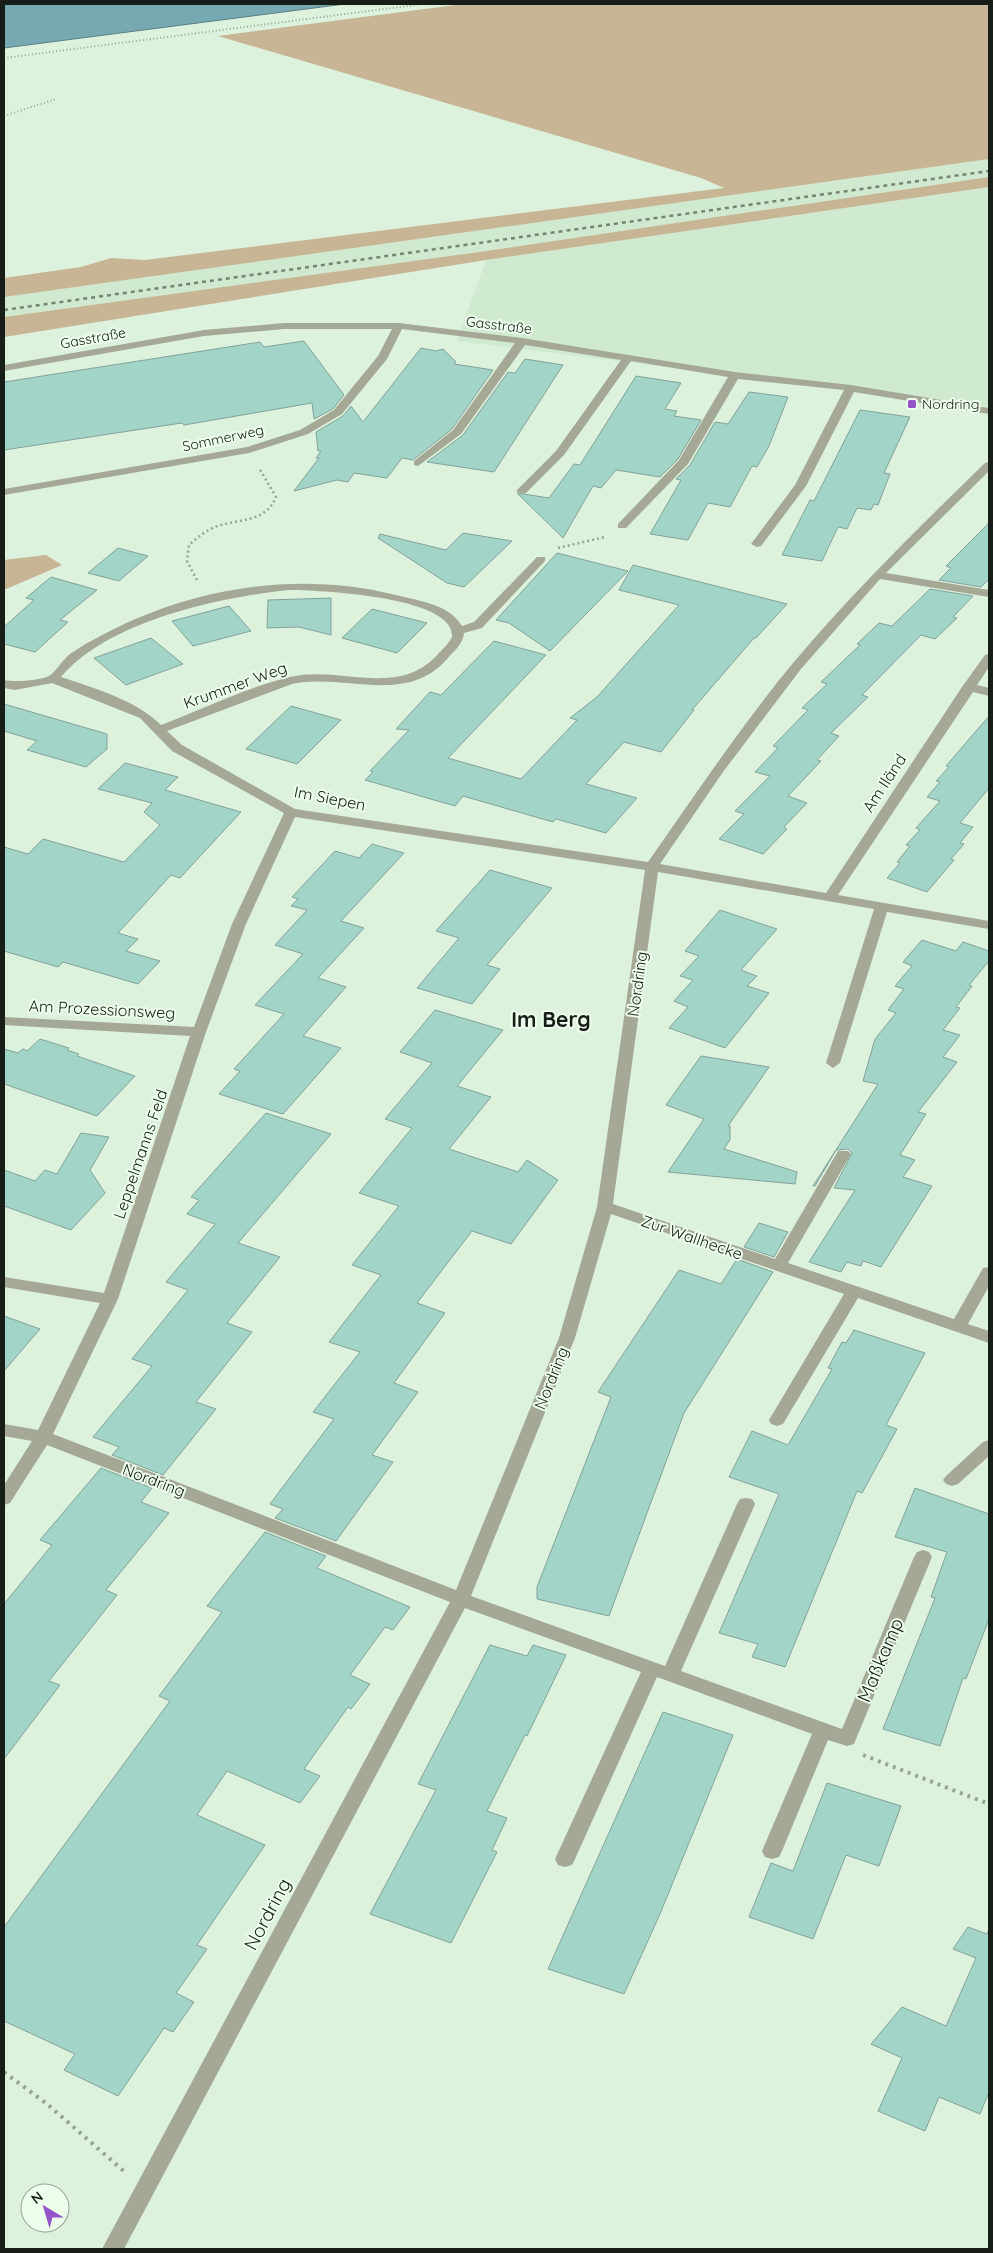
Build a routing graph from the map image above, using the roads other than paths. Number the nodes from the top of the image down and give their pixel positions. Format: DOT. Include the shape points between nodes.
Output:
graph roads {
  1 [pos="399,326"];
  2 [pos="522,341"];
  3 [pos="628,359"];
  4 [pos="4,368"];
  5 [pos="735,375"];
  6 [pos="851,388"];
  7 [pos="989,411"];
  8 [pos="418,463"];
  9 [pos="989,465"];
  10 [pos="522,491"];
  11 [pos="4,492"];
  12 [pos="622,526"];
  13 [pos="757,544"];
  14 [pos="541,559"];
  15 [pos="877,575"];
  16 [pos="989,594"];
  17 [pos="459,631"];
  18 [pos="989,658"];
  19 [pos="53,679"];
  20 [pos="4,684"];
  21 [pos="968,687"];
  22 [pos="989,692"];
  23 [pos="159,730"];
  24 [pos="291,812"];
  25 [pos="652,867"];
  26 [pos="830,898"];
  27 [pos="882,906"];
  28 [pos="989,925"];
  29 [pos="4,1021"];
  30 [pos="199,1032"];
  31 [pos="833,1063"];
  32 [pos="843,1154"];
  33 [pos="605,1207"];
  34 [pos="779,1266"];
  35 [pos="989,1272"];
  36 [pos="4,1282"];
  37 [pos="854,1291"];
  38 [pos="110,1299"];
  39 [pos="958,1327"];
  40 [pos="989,1337"];
  41 [pos="777,1420"];
  42 [pos="4,1430"];
  43 [pos="43,1436"];
  44 [pos="989,1446"];
  45 [pos="952,1480"];
  46 [pos="4,1499"];
  47 [pos="746,1504"];
  48 [pos="922,1557"];
  49 [pos="461,1599"];
  50 [pos="652,1668"];
  51 [pos="670,1675"];
  52 [pos="823,1730"];
  53 [pos="772,1851"];
  54 [pos="565,1859"];
  55 [pos="112,2249"];
  1 -- 2 [label="street, Gasstraße"];
  1 -- 4 [label="street, Gasstraße" via="284,326 204,333"];
  1 -- 11 [label="street, Sommerweg" via="383,357 338,412 304,432 249,450"];
  2 -- 3 [label="street, Gasstraße"];
  2 -- 8 [label="street" via="456,432"];
  3 -- 5 [label="street, Gasstraße"];
  3 -- 10 [label="street" via="560,453"];
  5 -- 6 [label="street, Gasstraße"];
  5 -- 12 [label="street" via="684,462"];
  6 -- 7 [label="street, Gasstraße"];
  6 -- 13 [label="street" via="800,486"];
  9 -- 15 [label="street, Nordring"];
  14 -- 17 [label="street" via="478,625"];
  15 -- 16 [label="street"];
  15 -- 25 [label="street, Nordring" via="797,666 718,770"];
  17 -- 19 [label="street" via="453,620 433,609 360,590 311,587 262,590 208,600 160,614 118,632 73,658"];
  17 -- 23 [label="street, Krummer Weg" via="458,640 428,670 410,679 385,683 298,679"];
  18 -- 21 [label="street, Am Iländ"];
  19 -- 20 [label="street, Im Siepen" via="15,686"];
  19 -- 23 [label="street, Im Siepen" via="144,715"];
  21 -- 22 [label="street"];
  21 -- 26 [label="street, Am Iländ"];
  23 -- 24 [label="street, Im Siepen" via="177,748"];
  24 -- 25 [label="street, Im Siepen"];
  24 -- 30 [label="street, Leppelmanns Feld" via="240,924"];
  25 -- 26 [label="street"];
  25 -- 33 [label="street, Nordring"];
  26 -- 27 [label="street"];
  27 -- 28 [label="street"];
  27 -- 31 [label="street"];
  29 -- 30 [label="street, Am Prozessionsweg"];
  30 -- 38 [label="street, Leppelmanns Feld"];
  32 -- 34 [label="street"];
  33 -- 34 [label="street, Zur Wallhecke"];
  33 -- 49 [label="street, Nordring" via="567,1338"];
  34 -- 37 [label="street, Zur Wallhecke"];
  35 -- 39 [label="street"];
  36 -- 38 [label="street"];
  37 -- 39 [label="street, Zur Wallhecke"];
  37 -- 41 [label="street"];
  38 -- 43 [label="street, Leppelmanns Feld"];
  39 -- 40 [label="street, Zur Wallhecke"];
  42 -- 43 [label="street, Nordring"];
  43 -- 46 [label="street, Leppelmanns Feld"];
  43 -- 49 [label="street, Nordring"];
  44 -- 45 [label="street"];
  47 -- 51 [label="street"];
  48 -- 52 [label="street, Maßkamp" via="847,1739"];
  49 -- 50 [label="street"];
  49 -- 55 [label="street, Nordring"];
  50 -- 51 [label="street"];
  50 -- 54 [label="street"];
  51 -- 52 [label="street"];
  52 -- 53 [label="street"];
}
